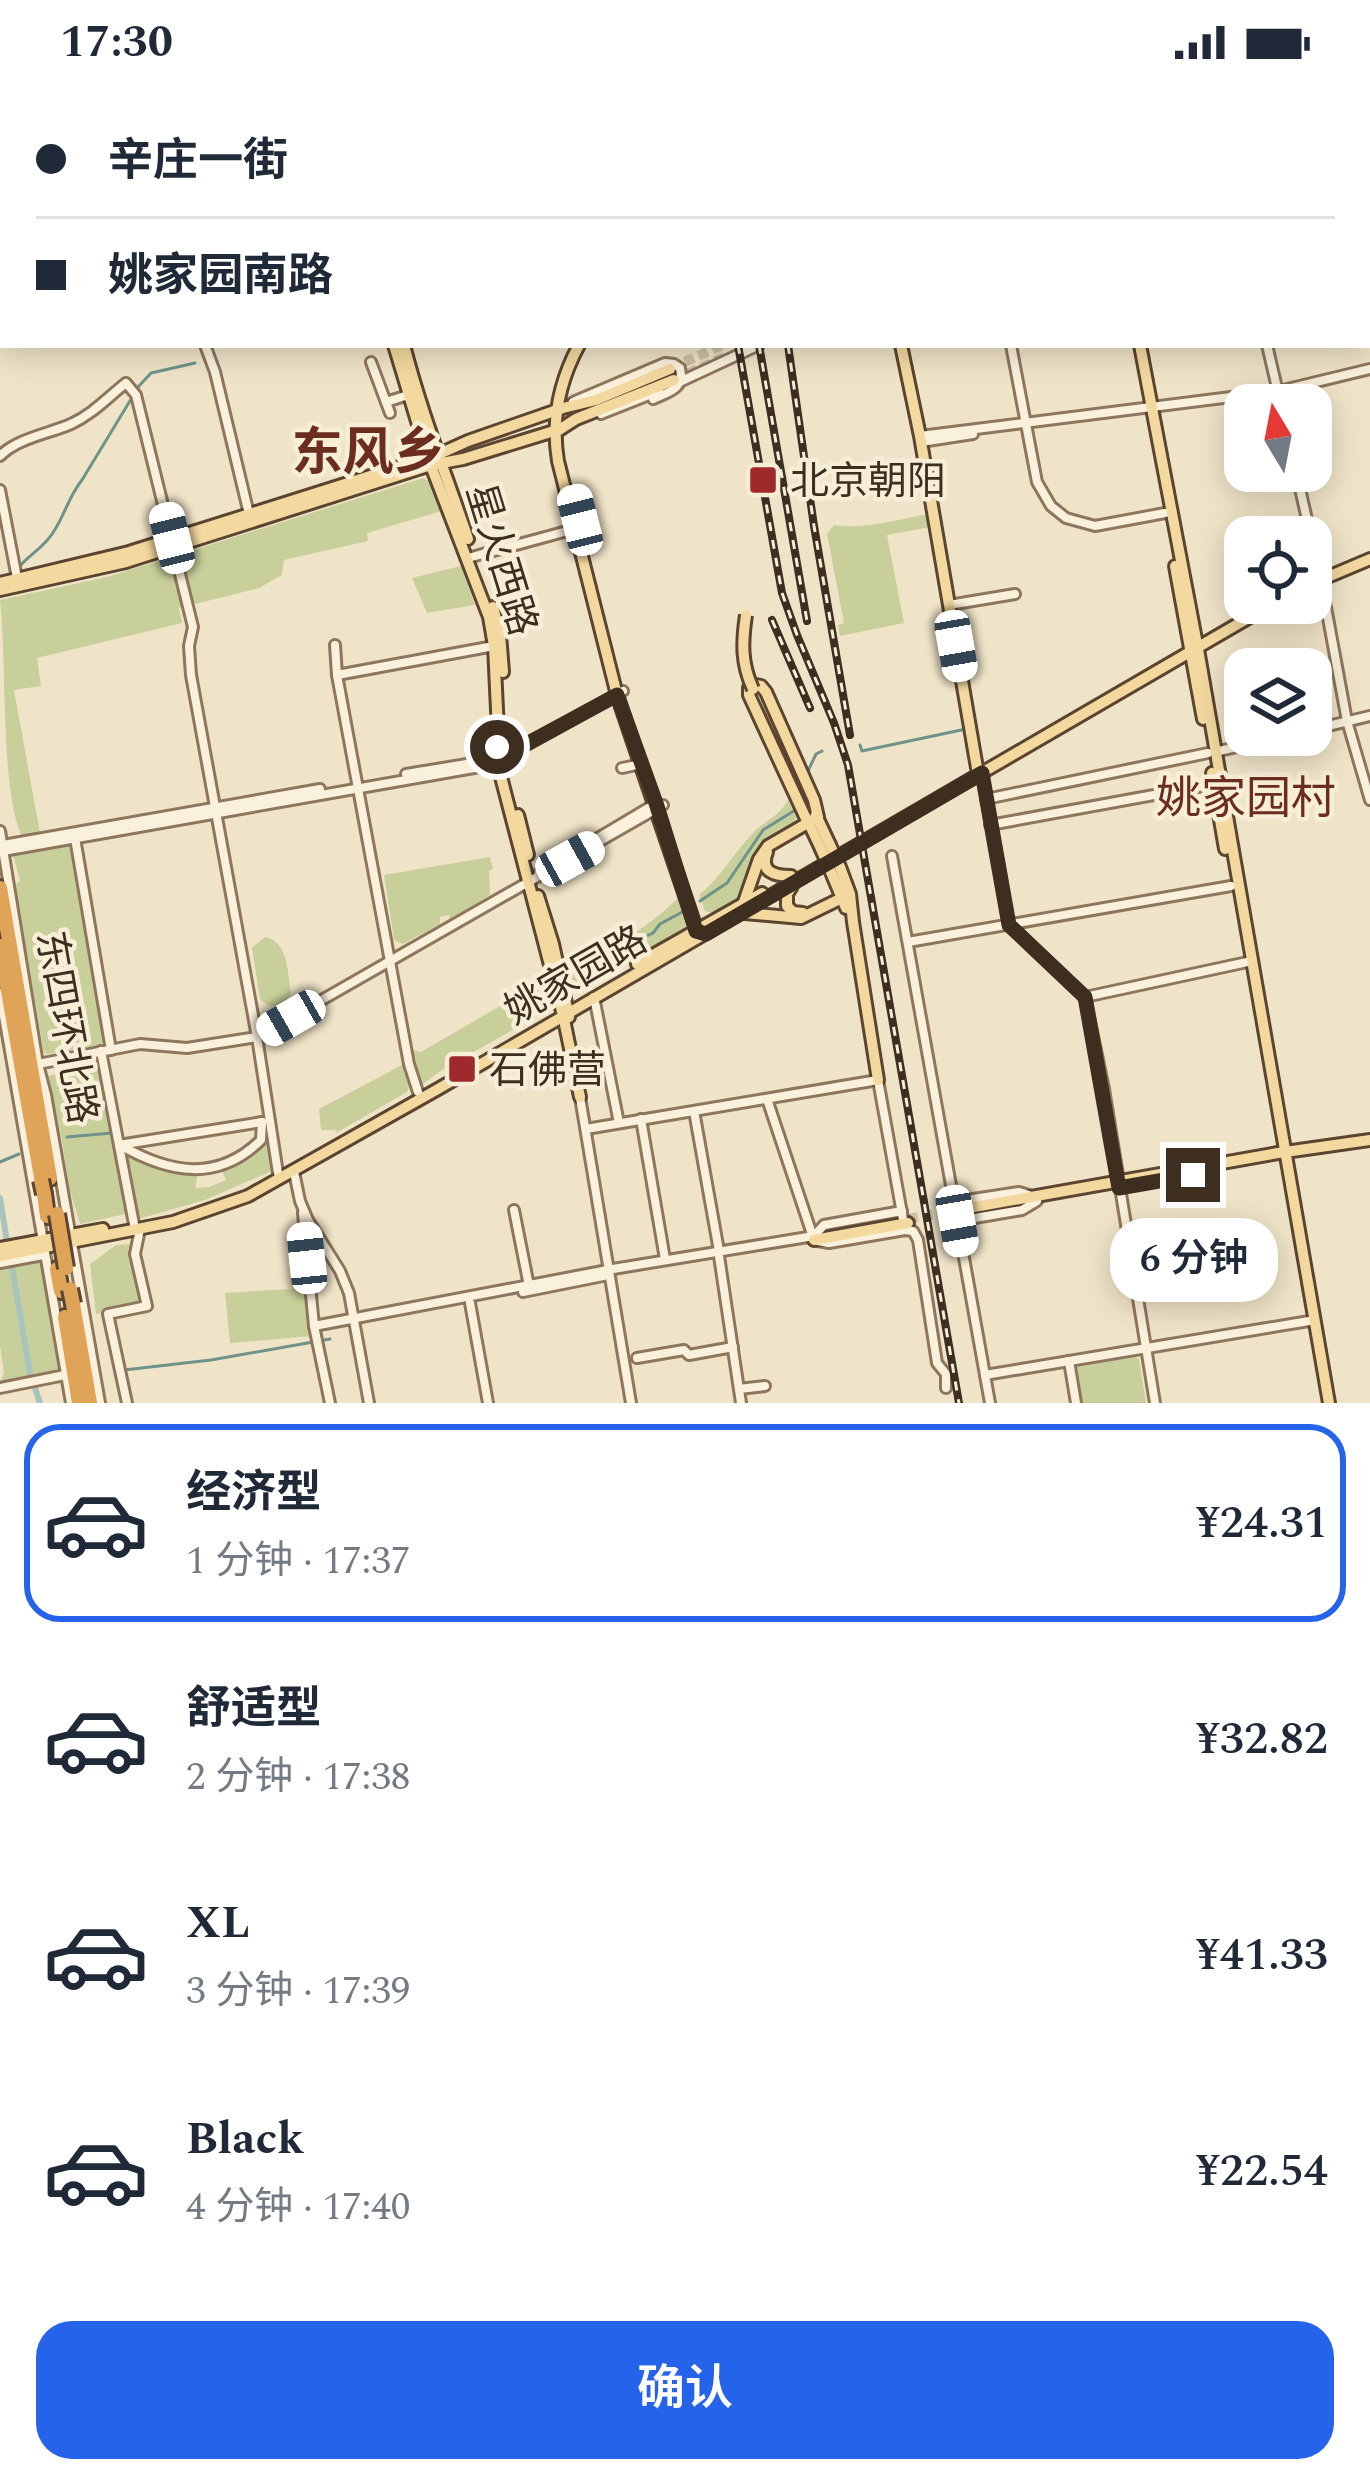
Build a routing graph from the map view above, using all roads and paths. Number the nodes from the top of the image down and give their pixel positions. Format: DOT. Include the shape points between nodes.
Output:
graph roads {
  1 [pos="206,348"];
  2 [pos="395,348"];
  3 [pos="405,348"];
  4 [pos="581,348"];
  5 [pos="752,348"];
  6 [pos="904,348"];
  7 [pos="1013,348"];
  8 [pos="1138,348"];
  9 [pos="1268,348"];
  10 [pos="371,362"];
  11 [pos="1370,371"];
  12 [pos="1277,384"];
  13 [pos="1325,384"];
  14 [pos="408,394"];
  15 [pos="561,402"];
  16 [pos="1224,402"];
  17 [pos="1149,409"];
  18 [pos="613,416"];
  19 [pos="1025,426"];
  20 [pos="557,430"];
  21 [pos="922,439"];
  22 [pos="0,456"];
  23 [pos="434,460"];
  24 [pos="0,490"];
  25 [pos="249,514"];
  26 [pos="1165,516"];
  27 [pos="579,528"];
  28 [pos="172,543"];
  29 [pos="1370,556"];
  30 [pos="471,558"];
  31 [pos="1332,572"];
  32 [pos="17,578"];
  33 [pos="0,587"];
  34 [pos="1015,594"];
  35 [pos="951,605"];
  36 [pos="748,617"];
  37 [pos="1190,624"];
  38 [pos="1230,624"];
  39 [pos="1235,624"];
  40 [pos="1326,624"];
  41 [pos="335,645"];
  42 [pos="494,646"];
  43 [pos="1194,646"];
  44 [pos="337,675"];
  45 [pos="620,693"];
  46 [pos="1370,716"];
  47 [pos="1347,722"];
  48 [pos="1332,725"];
  49 [pos="1224,749"];
  50 [pos="1212,752"];
  51 [pos="502,758"];
  52 [pos="641,764"];
  53 [pos="622,768"];
  54 [pos="980,769"];
  55 [pos="1214,784"];
  56 [pos="358,785"];
  57 [pos="986,799"];
  58 [pos="1370,800"];
  59 [pos="660,804"];
  60 [pos="216,810"];
  61 [pos="814,822"];
  62 [pos="990,825"];
  63 [pos="0,830"];
  64 [pos="75,838"];
  65 [pos="3,848"];
  66 [pos="892,856"];
  67 [pos="793,878"];
  68 [pos="530,880"];
  69 [pos="1232,886"];
  70 [pos="0,888"];
  71 [pos="846,894"];
  72 [pos="742,909"];
  73 [pos="16,922"];
  74 [pos="1009,925"];
  75 [pos="701,931"];
  76 [pos="908,942"];
  77 [pos="4,957"];
  78 [pos="391,960"];
  79 [pos="1248,962"];
  80 [pos="0,993"];
  81 [pos="19,997"];
  82 [pos="594,997"];
  83 [pos="1085,997"];
  84 [pos="565,1010"];
  85 [pos="257,1037"];
  86 [pos="34,1039"];
  87 [pos="106,1051"];
  88 [pos="38,1064"];
  89 [pos="878,1080"];
  90 [pos="418,1092"];
  91 [pos="580,1097"];
  92 [pos="767,1099"];
  93 [pos="694,1111"];
  94 [pos="641,1119"];
  95 [pos="266,1121"];
  96 [pos="619,1123"];
  97 [pos="586,1129"];
  98 [pos="1370,1142"];
  99 [pos="119,1145"];
  100 [pos="1282,1155"];
  101 [pos="296,1171"];
  102 [pos="278,1173"];
  103 [pos="47,1186"];
  104 [pos="1119,1186"];
  105 [pos="303,1208"];
  106 [pos="514,1210"];
  107 [pos="951,1213"];
  108 [pos="53,1219"];
  109 [pos="906,1221"];
  110 [pos="137,1227"];
  111 [pos="814,1238"];
  112 [pos="72,1239"];
  113 [pos="719,1253"];
  114 [pos="0,1257"];
  115 [pos="53,1258"];
  116 [pos="665,1260"];
  117 [pos="611,1272"];
  118 [pos="529,1286"];
  119 [pos="67,1297"];
  120 [pos="470,1303"];
  121 [pos="1313,1321"];
  122 [pos="354,1323"];
  123 [pos="314,1326"];
  124 [pos="733,1347"];
  125 [pos="1146,1348"];
  126 [pos="92,1355"];
  127 [pos="637,1358"];
  128 [pos="1069,1360"];
  129 [pos="64,1368"];
  130 [pos="985,1375"];
  131 [pos="765,1386"];
  132 [pos="0,1388"];
  133 [pos="946,1388"];
  134 [pos="740,1389"];
  135 [pos="85,1402"];
  136 [pos="127,1403"];
  137 [pos="330,1403"];
  138 [pos="368,1403"];
  139 [pos="488,1403"];
  140 [pos="634,1403"];
  141 [pos="741,1403"];
  142 [pos="990,1403"];
  143 [pos="1076,1403"];
  144 [pos="1155,1403"];
  145 [pos="1326,1403"];
  1 -- 25 [label="street"];
  2 -- 14 [label="main road, 星火西路"];
  3 -- 23 [label="main road, 星火西路"];
  4 -- 15 [label="main road"];
  5 -- 20 [label="street"];
  6 -- 21 [label="main road"];
  7 -- 19 [label="street"];
  8 -- 17 [label="main road"];
  9 -- 12 [label="street"];
  10 -- 14 [label="street" via="388,407"];
  11 -- 13 [label="street"];
  14 -- 23 [label="main road, 星火西路"];
  15 -- 18 [label="street" via="664,364 680,368 677,388"];
  15 -- 20 [label="main road"];
  15 -- 20 [label="main road" via="596,400 672,374"];
  15 -- 23 [label="main road"];
  16 -- 17 [label="street"];
  17 -- 19 [label="street"];
  17 -- 26 [label="main road"];
  17 -- 37 [label="main road"];
  19 -- 21 [label="street"];
  19 -- 26 [label="street" via="1037,482 1066,518 1095,526"];
  20 -- 23 [label="main road"];
  20 -- 27 [label="main road"];
  21 -- 35 [label="main road"];
  22 -- 28 [label="street" via="84,417 126,383 136,395"];
  23 -- 25 [label="main road"];
  23 -- 28 [label="main road"];
  23 -- 30 [label="main road, 星火西路"];
  24 -- 32 [label="street"];
  25 -- 28 [label="main road"];
  26 -- 37 [label="main road"];
  27 -- 30 [label="street"];
  27 -- 45 [label="main road"];
  28 -- 32 [label="main road"];
  28 -- 33 [label="main road" via="80,574"];
  28 -- 60 [label="street" via="193,627 190,674"];
  29 -- 31 [label="main road"];
  30 -- 42 [label="main road, 星火西路"];
  30 -- 51 [label="main road, 星火西路" via="500,634"];
  32 -- 33 [label="main road"];
  34 -- 35 [label="street"];
  35 -- 54 [label="main road"];
  36 -- 61 [label="main road, bridge" via="744,666"];
  37 -- 43 [label="main road"];
  38 -- 43 [label="main road, 姚家园路"];
  39 -- 43 [label="main road, 姚家园路"];
  40 -- 47 [label="street"];
  41 -- 44 [label="street"];
  42 -- 44 [label="street"];
  42 -- 51 [label="main road, 星火西路"];
  43 -- 50 [label="main road"];
  43 -- 54 [label="main road, 姚家园路"];
  44 -- 56 [label="street"];
  45 -- 51 [label="street"];
  45 -- 52 [label="main road"];
  45 -- 59 [label="main road"];
  46 -- 47 [label="street"];
  47 -- 48 [label="street"];
  47 -- 58 [label="street"];
  49 -- 50 [label="street"];
  50 -- 55 [label="main road"];
  50 -- 57 [label="street"];
  50 -- 79 [label="main road"];
  51 -- 56 [label="street"];
  51 -- 68 [label="main road, 星火西路"];
  52 -- 53 [label="street"];
  52 -- 59 [label="main road"];
  54 -- 57 [label="street"];
  54 -- 67 [label="main road, 姚家园路"];
  55 -- 62 [label="street"];
  55 -- 69 [label="main road"];
  56 -- 60 [label="street"];
  56 -- 78 [label="street"];
  57 -- 62 [label="street"];
  59 -- 68 [label="street"];
  59 -- 75 [label="main road"];
  60 -- 64 [label="street"];
  60 -- 65 [label="street"];
  60 -- 85 [label="street"];
  61 -- 61 [label="main road" via="814,800 766,692 749,688"];
  61 -- 67 [label="main road" via="766,854 769,872"];
  61 -- 71 [label="main road, bridge"];
  61 -- 72 [label="main road" via="763,852"];
  62 -- 74 [label="street"];
  63 -- 65 [label="street, 东四环北路"];
  64 -- 65 [label="street"];
  64 -- 87 [label="street"];
  65 -- 73 [label="street, 东四环北路"];
  66 -- 76 [label="street"];
  67 -- 71 [label="main road" via="786,899 793,912"];
  67 -- 72 [label="main road, 姚家园路"];
  68 -- 78 [label="street"];
  68 -- 84 [label="main road, 星火西路"];
  69 -- 74 [label="street"];
  69 -- 79 [label="main road"];
  70 -- 77 [label="highway, 东四环北路"];
  71 -- 72 [label="main road" via="801,918"];
  71 -- 89 [label="main road"];
  72 -- 75 [label="main road, 姚家园路"];
  73 -- 77 [label="highway"];
  73 -- 86 [label="street, 东四环北路"];
  74 -- 76 [label="street"];
  74 -- 83 [label="street"];
  75 -- 82 [label="main road, 姚家园路"];
  75 -- 84 [label="main road, 姚家园路"];
  76 -- 107 [label="street"];
  77 -- 81 [label="highway, 东四环北路"];
  77 -- 103 [label="highway, 东四环北路"];
  78 -- 85 [label="street"];
  78 -- 90 [label="street"];
  79 -- 83 [label="street"];
  79 -- 100 [label="main road"];
  80 -- 103 [label="street, 东四环北路"];
  81 -- 86 [label="highway"];
  81 -- 103 [label="highway, 东四环北路"];
  82 -- 84 [label="main road, 姚家园路"];
  82 -- 96 [label="street"];
  83 -- 104 [label="street"];
  84 -- 90 [label="main road, 姚家园路"];
  84 -- 91 [label="main road, 星火西路"];
  84 -- 101 [label="main road, 姚家园路"];
  85 -- 87 [label="street"];
  85 -- 95 [label="street"];
  86 -- 88 [label="street, 东四环北路"];
  87 -- 88 [label="street"];
  87 -- 99 [label="street"];
  88 -- 103 [label="street, 东四环北路"];
  89 -- 92 [label="street"];
  89 -- 109 [label="street"];
  90 -- 102 [label="main road, 姚家园路"];
  91 -- 97 [label="street"];
  92 -- 93 [label="street"];
  92 -- 111 [label="street"];
  93 -- 94 [label="street"];
  93 -- 113 [label="street"];
  94 -- 96 [label="street"];
  94 -- 116 [label="street"];
  95 -- 99 [label="street"];
  95 -- 99 [label="street" via="248,1153 220,1167 151,1163"];
  95 -- 102 [label="street"];
  96 -- 97 [label="street"];
  97 -- 117 [label="street"];
  98 -- 100 [label="main road"];
  99 -- 110 [label="street"];
  100 -- 104 [label="main road"];
  100 -- 121 [label="main road"];
  101 -- 105 [label="street"];
  101 -- 110 [label="main road, 姚家园路" via="217,1208"];
  102 -- 110 [label="main road, 姚家园路"];
  103 -- 108 [label="highway, 东四环北路"];
  104 -- 107 [label="main road"];
  104 -- 125 [label="street"];
  105 -- 122 [label="street" via="344,1281"];
  105 -- 123 [label="street"];
  106 -- 118 [label="street"];
  107 -- 130 [label="street"];
  108 -- 112 [label="street, 东四环北路"];
  108 -- 115 [label="highway"];
  108 -- 115 [label="street, 东四环北路"];
  109 -- 111 [label="main road"];
  109 -- 133 [label="street" via="918,1240"];
  110 -- 112 [label="main road, 姚家园路"];
  110 -- 136 [label="street" via="147,1306 108,1314"];
  111 -- 113 [label="street"];
  112 -- 115 [label="main road, 姚家园路"];
  112 -- 115 [label="street, 东四环北路"];
  113 -- 116 [label="street"];
  113 -- 117 [label="street"];
  113 -- 124 [label="street"];
  114 -- 115 [label="main road, 姚家园路"];
  115 -- 119 [label="highway"];
  116 -- 117 [label="street"];
  117 -- 118 [label="street"];
  117 -- 120 [label="street"];
  117 -- 140 [label="street"];
  118 -- 122 [label="street"];
  119 -- 126 [label="street"];
  119 -- 129 [label="street"];
  119 -- 135 [label="highway"];
  120 -- 122 [label="street"];
  120 -- 139 [label="street"];
  121 -- 125 [label="street"];
  121 -- 145 [label="main road"];
  122 -- 123 [label="street"];
  122 -- 138 [label="street"];
  123 -- 137 [label="street"];
  124 -- 127 [label="street"];
  124 -- 134 [label="street"];
  125 -- 128 [label="street"];
  125 -- 144 [label="street"];
  126 -- 135 [label="highway"];
  128 -- 130 [label="street"];
  128 -- 143 [label="street"];
  129 -- 132 [label="street"];
  129 -- 135 [label="highway"];
  130 -- 142 [label="street"];
  131 -- 134 [label="street"];
  134 -- 141 [label="street"];
}
